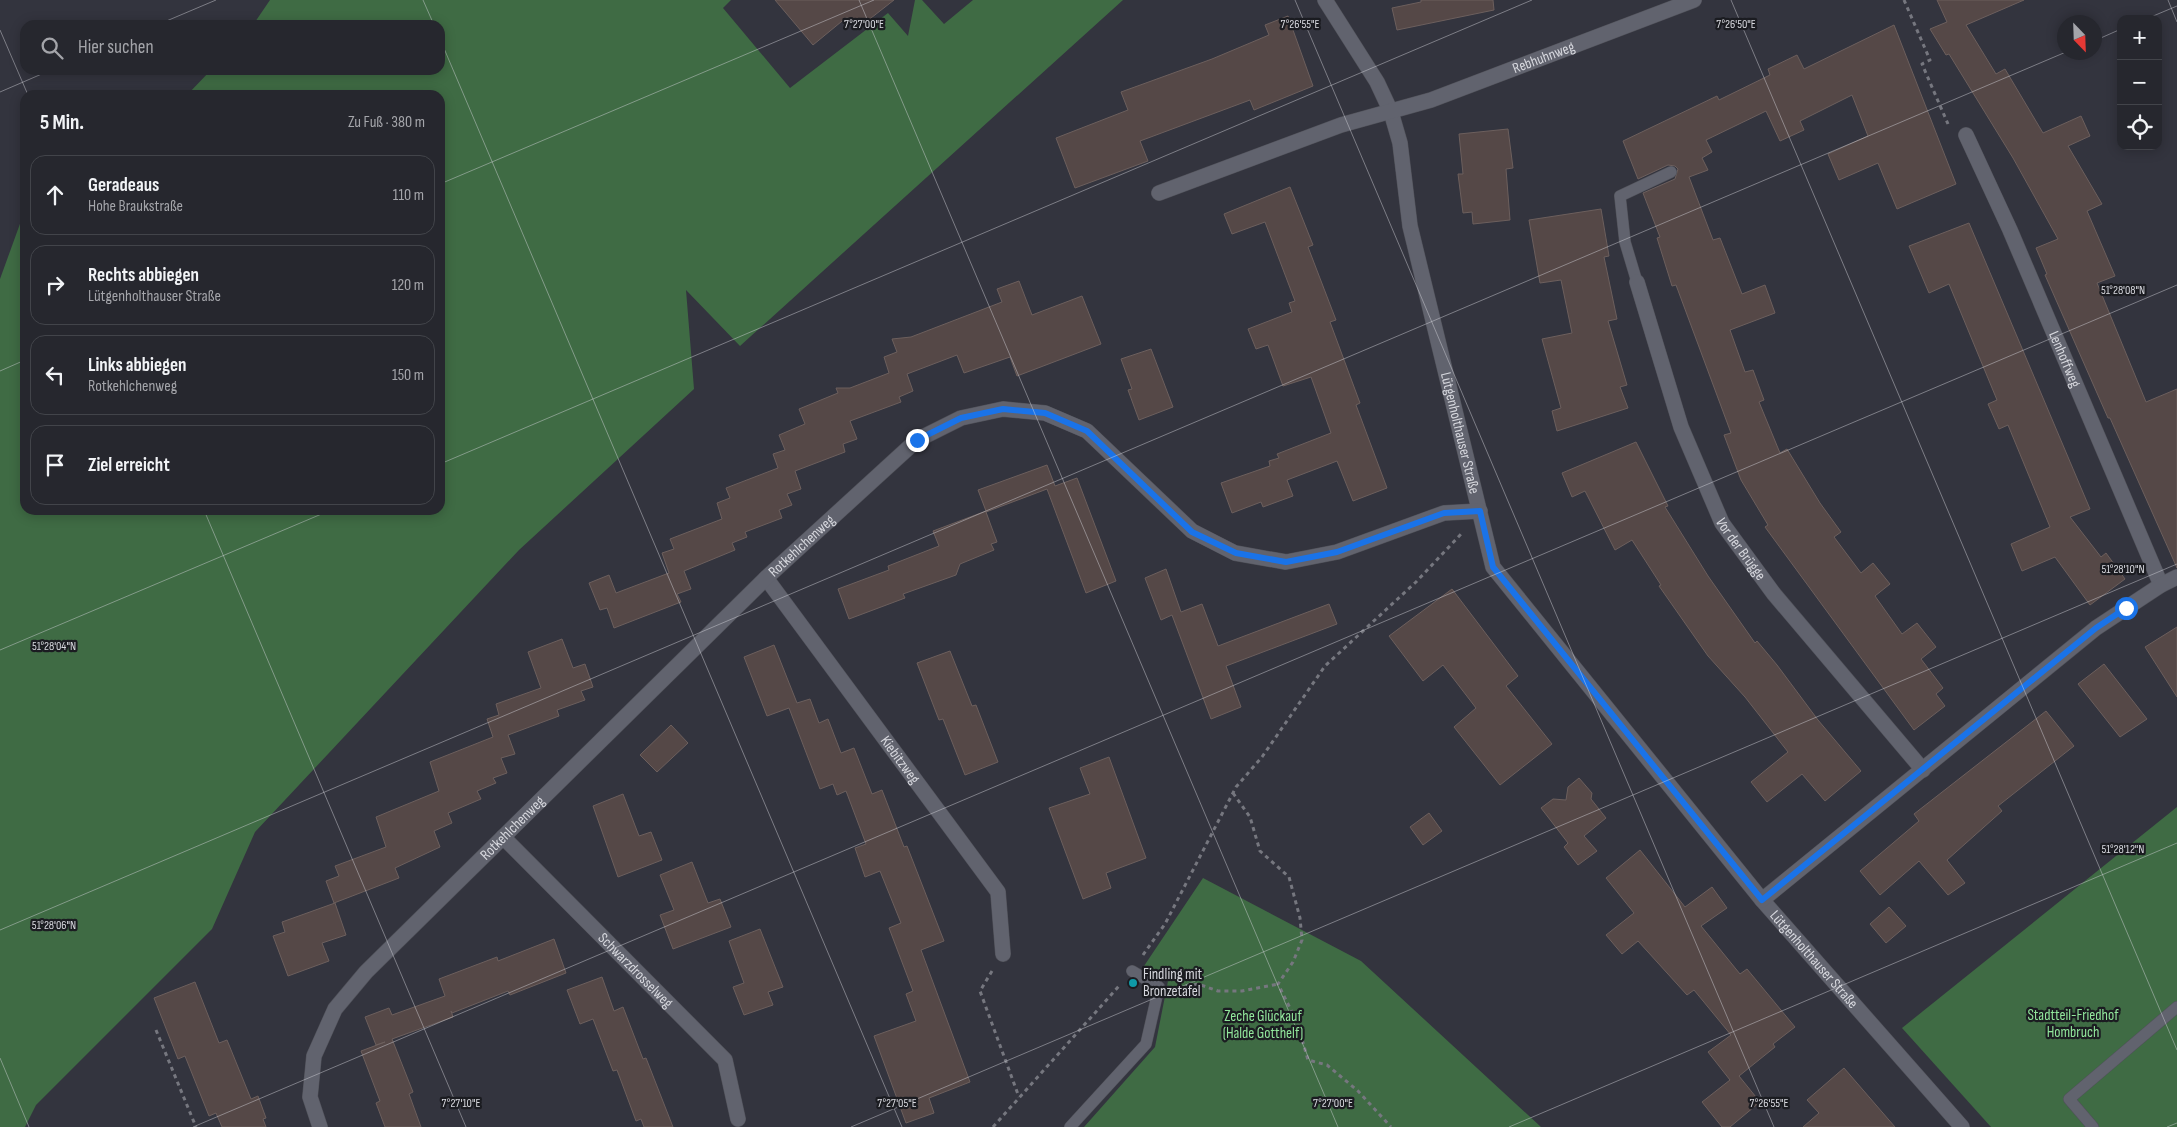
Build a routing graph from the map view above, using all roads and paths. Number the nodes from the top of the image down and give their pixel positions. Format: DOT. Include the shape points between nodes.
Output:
graph roads {
  1 [pos="1325,0"];
  2 [pos="1694,0"];
  3 [pos="1904,0"];
  4 [pos="1390,112"];
  5 [pos="1948,124"];
  6 [pos="1966,135"];
  7 [pos="1671,172"];
  8 [pos="1160,193"];
  9 [pos="1637,282"];
  10 [pos="1480,511"];
  11 [pos="2177,577"];
  12 [pos="766,578"];
  13 [pos="2161,585"];
  14 [pos="1923,770"];
  15 [pos="1233,793"];
  16 [pos="503,837"];
  17 [pos="1762,900"];
  18 [pos="1003,954"];
  19 [pos="1132,971"];
  20 [pos="1278,984"];
  21 [pos="1159,987"];
  22 [pos="2177,1007"];
  23 [pos="156,1030"];
  24 [pos="1019,1097"];
  25 [pos="738,1119"];
  26 [pos="196,1127"];
  27 [pos="320,1127"];
  28 [pos="993,1127"];
  29 [pos="1070,1127"];
  30 [pos="1391,1127"];
  31 [pos="1962,1127"];
  32 [pos="2093,1127"];
  1 -- 4 [label="street, Lütgenholthauser Straße" via="1377,82"];
  2 -- 4 [label="street, Rebhuhnweg" via="1431,100"];
  3 -- 5 [label="path" via="1930,60 1922,64"];
  4 -- 8 [label="street" via="1341,125"];
  4 -- 10 [label="street, Lütgenholthauser Straße" via="1400,143 1410,226"];
  6 -- 13 [label="street, Lenhoffweg" via="2010,230"];
  7 -- 9 [label="lane" via="1620,196 1625,242"];
  9 -- 14 [label="street, Vor der Brügge" via="1681,427 1722,523 1774,594"];
  10 -- 12 [label="street, Rotkehlchenweg" via="1444,513 1337,552 1286,562 1236,553 1192,532 1087,431 1045,413 1003,409 961,418 917,440"];
  10 -- 15 [label="path" via="1416,582 1325,666"];
  10 -- 17 [label="street, Lütgenholthauser Straße" via="1493,567"];
  11 -- 13 [label="street"];
  12 -- 16 [label="street, Rotkehlchenweg"];
  12 -- 18 [label="street, Kiebitzweg" via="998,892"];
  13 -- 14 [label="street" via="2096,628"];
  14 -- 17 [label="street"];
  15 -- 19 [label="path" via="1165,924"];
  15 -- 20 [label="path" via="1250,817 1260,851 1290,877 1300,918 1302,940 1293,962"];
  16 -- 25 [label="street, Schwarzdrosselweg" via="725,1060"];
  16 -- 27 [label="street, Rotkehlchenweg" via="366,972 335,1008 314,1056 310,1097"];
  17 -- 31 [label="street, Lütgenholthauser Straße"];
  18 -- 24 [label="path" via="980,991"];
  19 -- 21 [label="lane"];
  19 -- 24 [label="path"];
  20 -- 21 [label="path" via="1242,991 1218,991 1198,984"];
  20 -- 30 [label="path" via="1297,1022 1308,1060 1327,1065 1358,1091"];
  21 -- 29 [label="lane" via="1146,1044"];
  22 -- 32 [label="lane" via="2069,1099"];
  23 -- 26 [label="path"];
  24 -- 28 [label="path"];
}
